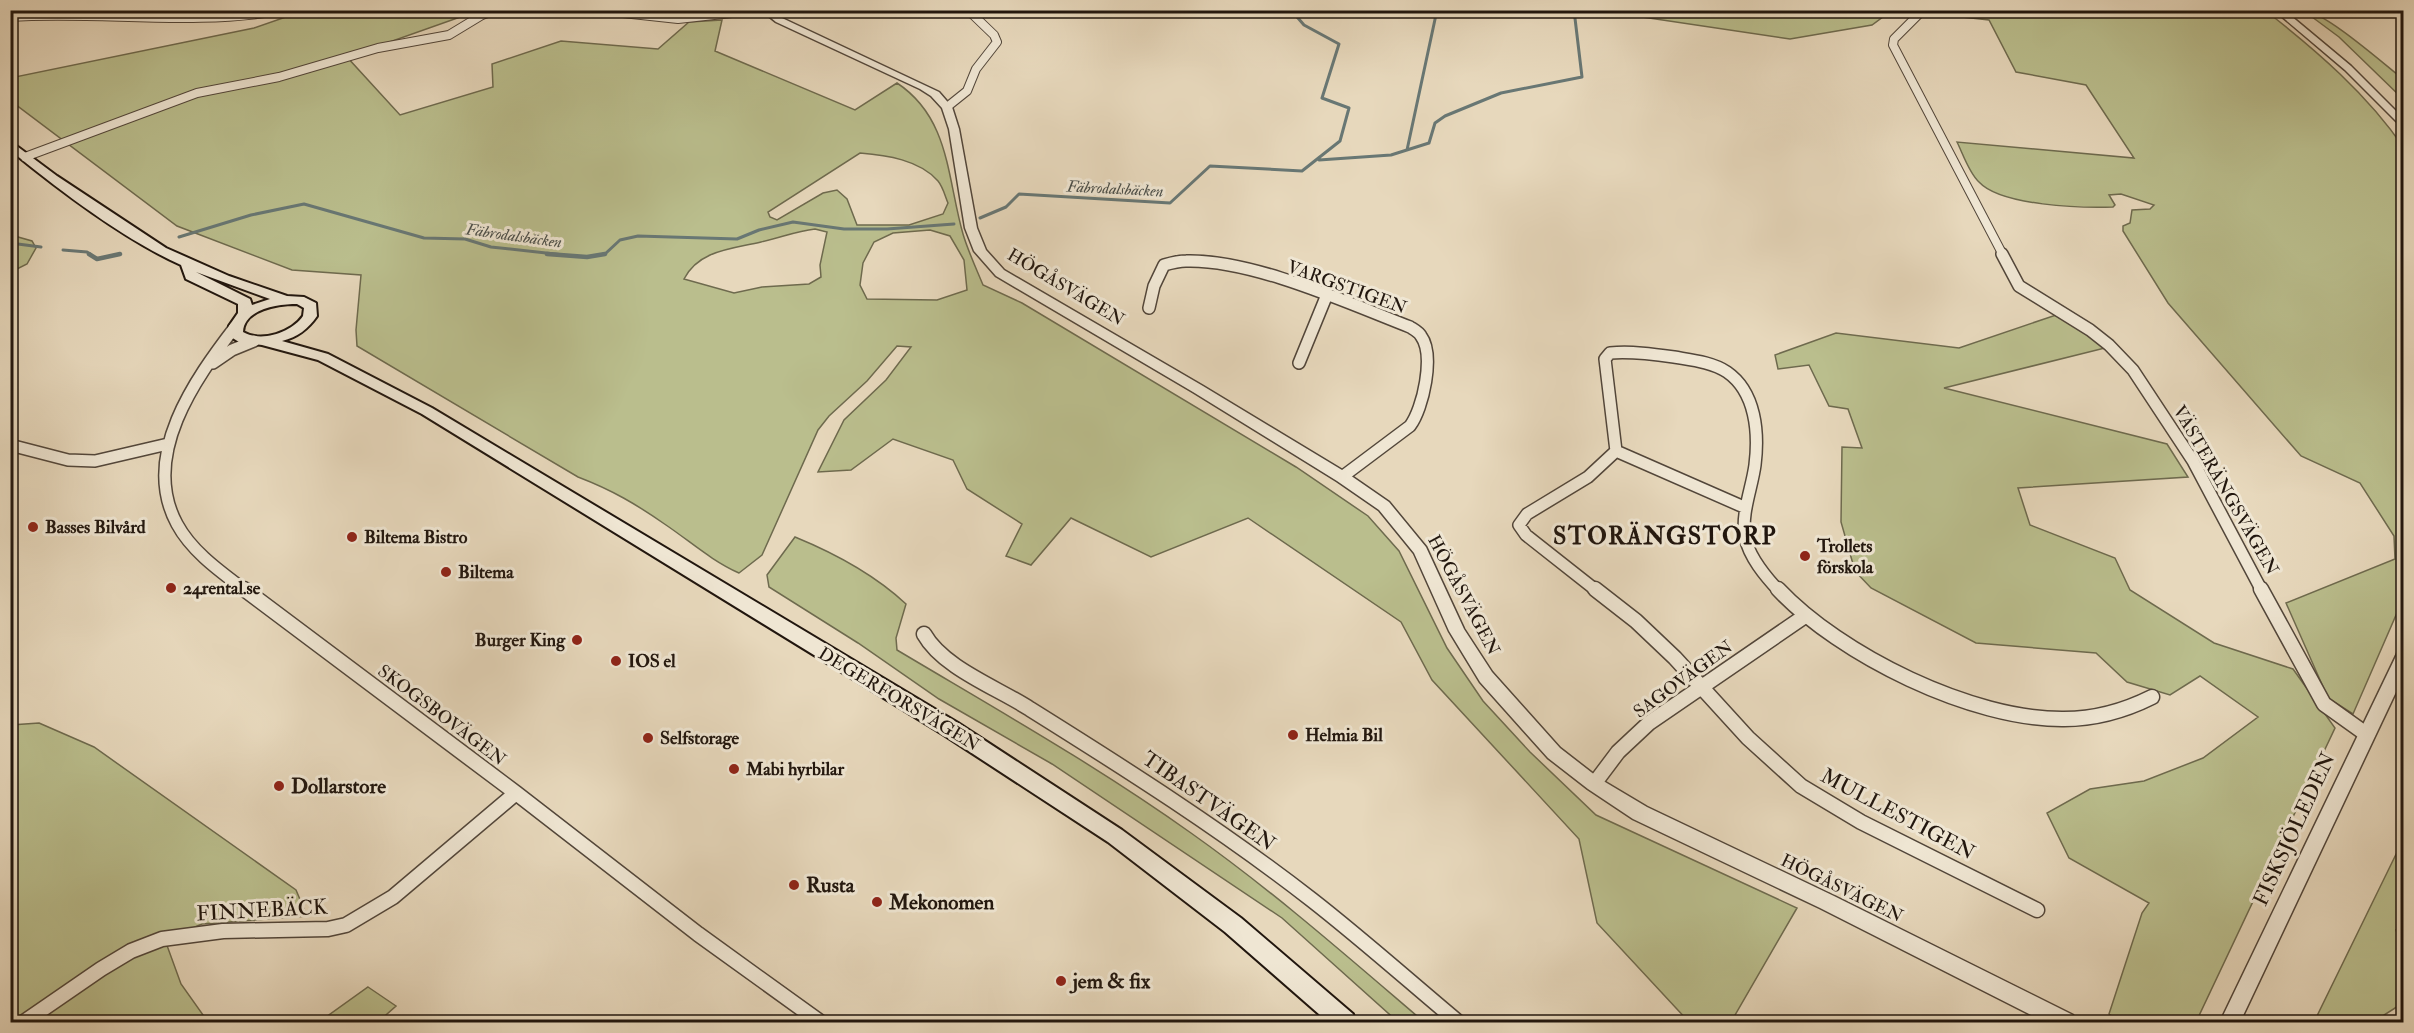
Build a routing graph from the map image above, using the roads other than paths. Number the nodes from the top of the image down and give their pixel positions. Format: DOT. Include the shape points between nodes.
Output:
graph roads {
  1 [pos="283,10"];
  2 [pos="496,10"];
  3 [pos="596,10"];
  4 [pos="759,10"];
  5 [pos="765,10"];
  6 [pos="968,10"];
  7 [pos="1923,10"];
  8 [pos="2278,10"];
  9 [pos="10,17"];
  10 [pos="947,107"];
  11 [pos="2403,126"];
  12 [pos="10,144"];
  13 [pos="25,157"];
  14 [pos="186,264"];
  15 [pos="1326,297"];
  16 [pos="286,300"];
  17 [pos="1149,308"];
  18 [pos="245,315"];
  19 [pos="303,325"];
  20 [pos="236,327"];
  21 [pos="260,341"];
  22 [pos="1299,363"];
  23 [pos="202,374"];
  24 [pos="427,411"];
  25 [pos="168,444"];
  26 [pos="10,445"];
  27 [pos="1616,451"];
  28 [pos="1342,477"];
  29 [pos="1746,508"];
  30 [pos="1805,616"];
  31 [pos="924,634"];
  32 [pos="2403,657"];
  33 [pos="1700,687"];
  34 [pos="2152,697"];
  35 [pos="2366,734"];
  36 [pos="1594,784"];
  37 [pos="516,793"];
  38 [pos="2037,910"];
  39 [pos="24,1023"];
  40 [pos="820,1023"];
  41 [pos="1345,1023"];
  42 [pos="1458,1023"];
  43 [pos="2066,1023"];
  44 [pos="2230,1023"];
  1 -- 9 [label="street" via="253,16 198,18 52,13"];
  2 -- 13 [label="street" via="449,35 378,48 279,78 197,93"];
  3 -- 4 [label="street" via="678,19"];
  5 -- 10 [label="street" via="924,87"];
  6 -- 10 [label="street" via="998,42 976,69 967,91"];
  7 -- 35 [label="street, VÄSTERÄNGSVÄGEN" via="1894,39 1893,45 2019,286 2090,330 2133,370 2193,460 2324,704"];
  8 -- 11 [label="street" via="2348,68"];
  10 -- 28 [label="street, HÖGÅSVÄGEN" via="971,228 980,251 1000,273"];
  12 -- 13 [label="main road"];
  13 -- 14 [label="main road" via="160,251"];
  14 -- 16 [label="main road"];
  14 -- 18 [label="main road" via="191,276 245,302"];
  15 -- 17 [label="street, VARGSTIGEN" via="1224,264 1182,260 1172,261 1160,271"];
  15 -- 22 [label="street"];
  15 -- 28 [label="street, VARGSTIGEN" via="1410,327 1421,335 1426,353 1418,416"];
  16 -- 18 [label="main road" via="264,304"];
  16 -- 19 [label="main road" via="299,300 311,306 310,317"];
  18 -- 20 [label="main road"];
  19 -- 21 [label="main road" via="284,336"];
  19 -- 24 [label="main road, DEGERFORSVÄGEN" via="304,339 373,373"];
  20 -- 21 [label="main road" via="239,337"];
  20 -- 23 [label="street, SKOGSBOVÄGEN"];
  21 -- 23 [label="street, SKOGSBOVÄGEN" via="225,354"];
  21 -- 24 [label="main road, DEGERFORSVÄGEN" via="323,357"];
  23 -- 25 [label="street, SKOGSBOVÄGEN"];
  24 -- 41 [label="main road, DEGERFORSVÄGEN" via="1068,803 1233,925"];
  25 -- 26 [label="street" via="96,461 68,459"];
  25 -- 37 [label="street, SKOGSBOVÄGEN" via="166,486 173,517 198,551"];
  27 -- 29 [label="street"];
  27 -- 29 [label="street" via="1605,359 1610,353 1661,356 1722,369 1741,388 1757,432"];
  27 -- 33 [label="street, MULLESTIGEN" via="1604,465 1527,514 1519,525 1526,536 1636,621"];
  28 -- 36 [label="street, HÖGÅSVÄGEN" via="1397,519 1421,551 1457,631 1486,677 1554,753"];
  29 -- 30 [label="street" via="1746,543 1753,558 1762,573"];
  30 -- 33 [label="street, SAGOVÄGEN"];
  30 -- 34 [label="street" via="1904,675 2001,712 2035,717 2109,715"];
  31 -- 42 [label="street, TIBASTVÄGEN" via="947,660 1172,798 1243,849 1312,900"];
  32 -- 35 [label="street, FISKSJÖLEDEN"];
  33 -- 36 [label="street, SAGOVÄGEN" via="1649,723 1618,752"];
  33 -- 38 [label="street, MULLESTIGEN" via="1801,786"];
  35 -- 44 [label="street, FISKSJÖLEDEN"];
  36 -- 43 [label="street, HÖGÅSVÄGEN" via="1640,813"];
  37 -- 39 [label="street, FINNEBÄCK" via="393,897 355,921 328,929 223,931 162,939 121,957"];
  37 -- 40 [label="street, SKOGSBOVÄGEN"];
}
